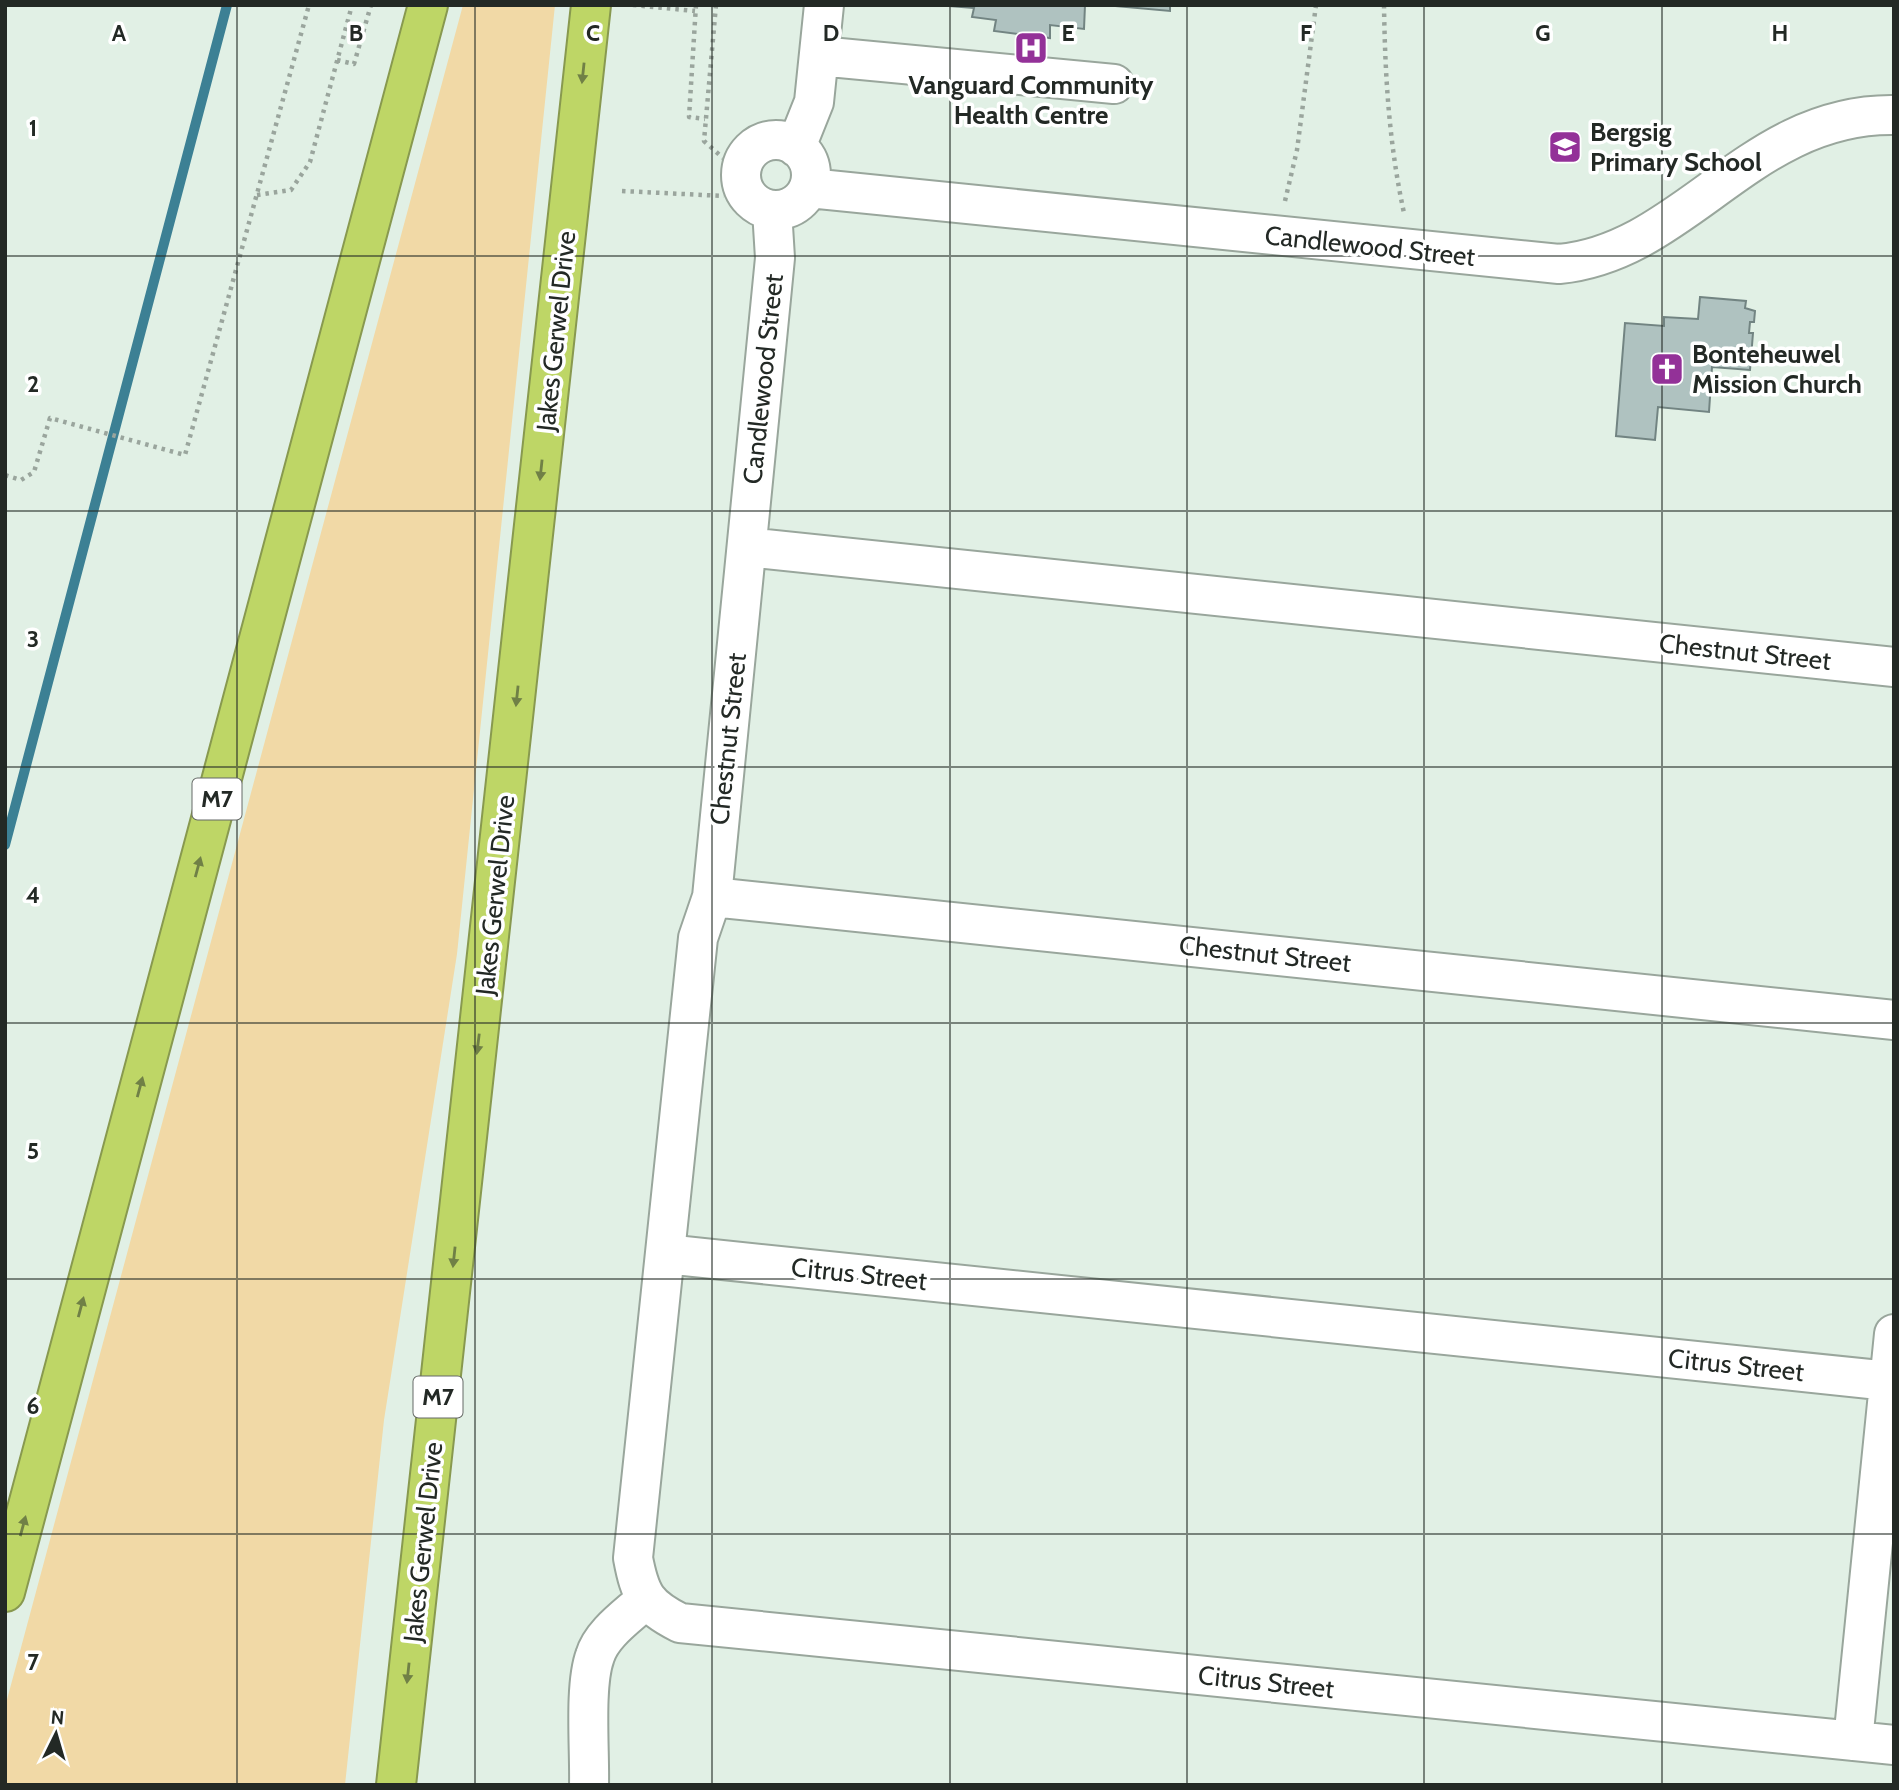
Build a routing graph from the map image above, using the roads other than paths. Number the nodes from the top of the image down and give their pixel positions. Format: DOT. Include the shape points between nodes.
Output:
graph roads {
  1 [pos="428,5"];
  2 [pos="590,5"];
  3 [pos="824,5"];
  4 [pos="819,56"];
  5 [pos="1114,84"];
  6 [pos="1894,115"];
  7 [pos="796,147"];
  8 [pos="809,188"];
  9 [pos="772,210"];
  10 [pos="747,547"];
  11 [pos="1894,667"];
  12 [pos="712,897"];
  13 [pos="1894,1020"];
  14 [pos="665,1254"];
  15 [pos="1894,1334"];
  16 [pos="1889,1381"];
  17 [pos="5,1592"];
  18 [pos="645,1600"];
  19 [pos="1853,1741"];
  20 [pos="1894,1745"];
  21 [pos="397,1785"];
  22 [pos="589,1785"];
  17 -- 1 [label="highway, M7, one-way"];
  2 -- 21 [label="highway, Jakes Gerwel Drive / M7, one-way"];
  3 -- 4 [label="street"];
  4 -- 5 [label="street"];
  4 -- 7 [label="street" via="814,102"];
  6 -- 8 [label="street, Candlewood Street" via="1850,120 1782,143 1642,239 1582,262 1537,264"];
  7 -- 8 [label="street" via="810,165"];
  7 -- 9 [label="street" via="775,140 753,149 746,158 741,180 745,191 761,207"];
  8 -- 9 [label="street" via="795,205"];
  9 -- 10 [label="street, Candlewood Street" via="775,258"];
  10 -- 11 [label="street, Chestnut Street"];
  10 -- 12 [label="street, Chestnut Street"];
  12 -- 13 [label="street, Chestnut Street"];
  12 -- 14 [label="street" via="698,938"];
  14 -- 16 [label="street, Citrus Street"];
  14 -- 18 [label="street" via="633,1558"];
  15 -- 16 [label="street"];
  16 -- 19 [label="street"];
  18 -- 19 [label="street, Citrus Street" via="680,1623"];
  18 -- 22 [label="street" via="608,1634 594,1656"];
  19 -- 20 [label="street, Citrus Street"];
}
